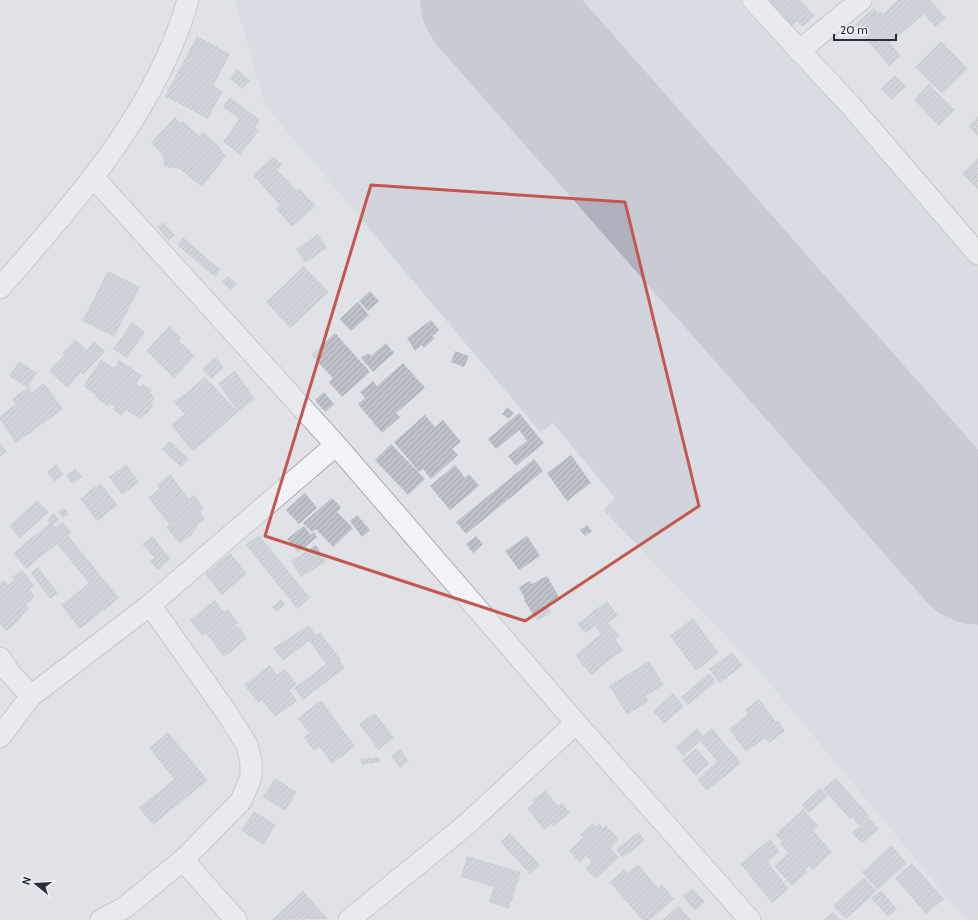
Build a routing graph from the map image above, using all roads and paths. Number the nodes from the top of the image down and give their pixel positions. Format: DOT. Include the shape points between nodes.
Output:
graph roads {
  1 [pos="188,0"];
  2 [pos="753,0"];
  3 [pos="861,0"];
  4 [pos="799,51"];
  5 [pos="93,177"];
  6 [pos="978,254"];
  7 [pos="0,288"];
  8 [pos="336,445"];
  9 [pos="150,605"];
  10 [pos="0,658"];
  11 [pos="31,696"];
  12 [pos="576,723"];
  13 [pos="0,737"];
  14 [pos="183,860"];
  15 [pos="101,920"];
  16 [pos="236,920"];
  17 [pos="349,920"];
  18 [pos="750,920"];
  1 -- 5 [label="street" via="172,48 150,91 121,141"];
  2 -- 4 [label="street"];
  3 -- 4 [label="street"];
  4 -- 6 [label="street" via="851,106"];
  5 -- 7 [label="street"];
  5 -- 8 [label="street"];
  8 -- 9 [label="street"];
  8 -- 12 [label="street"];
  9 -- 11 [label="street"];
  9 -- 14 [label="street" via="227,713 247,745 251,762 251,777 241,801"];
  10 -- 11 [label="street"];
  11 -- 13 [label="street"];
  12 -- 17 [label="street" via="466,825"];
  12 -- 18 [label="street"];
  14 -- 15 [label="street" via="124,908"];
  14 -- 16 [label="street"];
}
